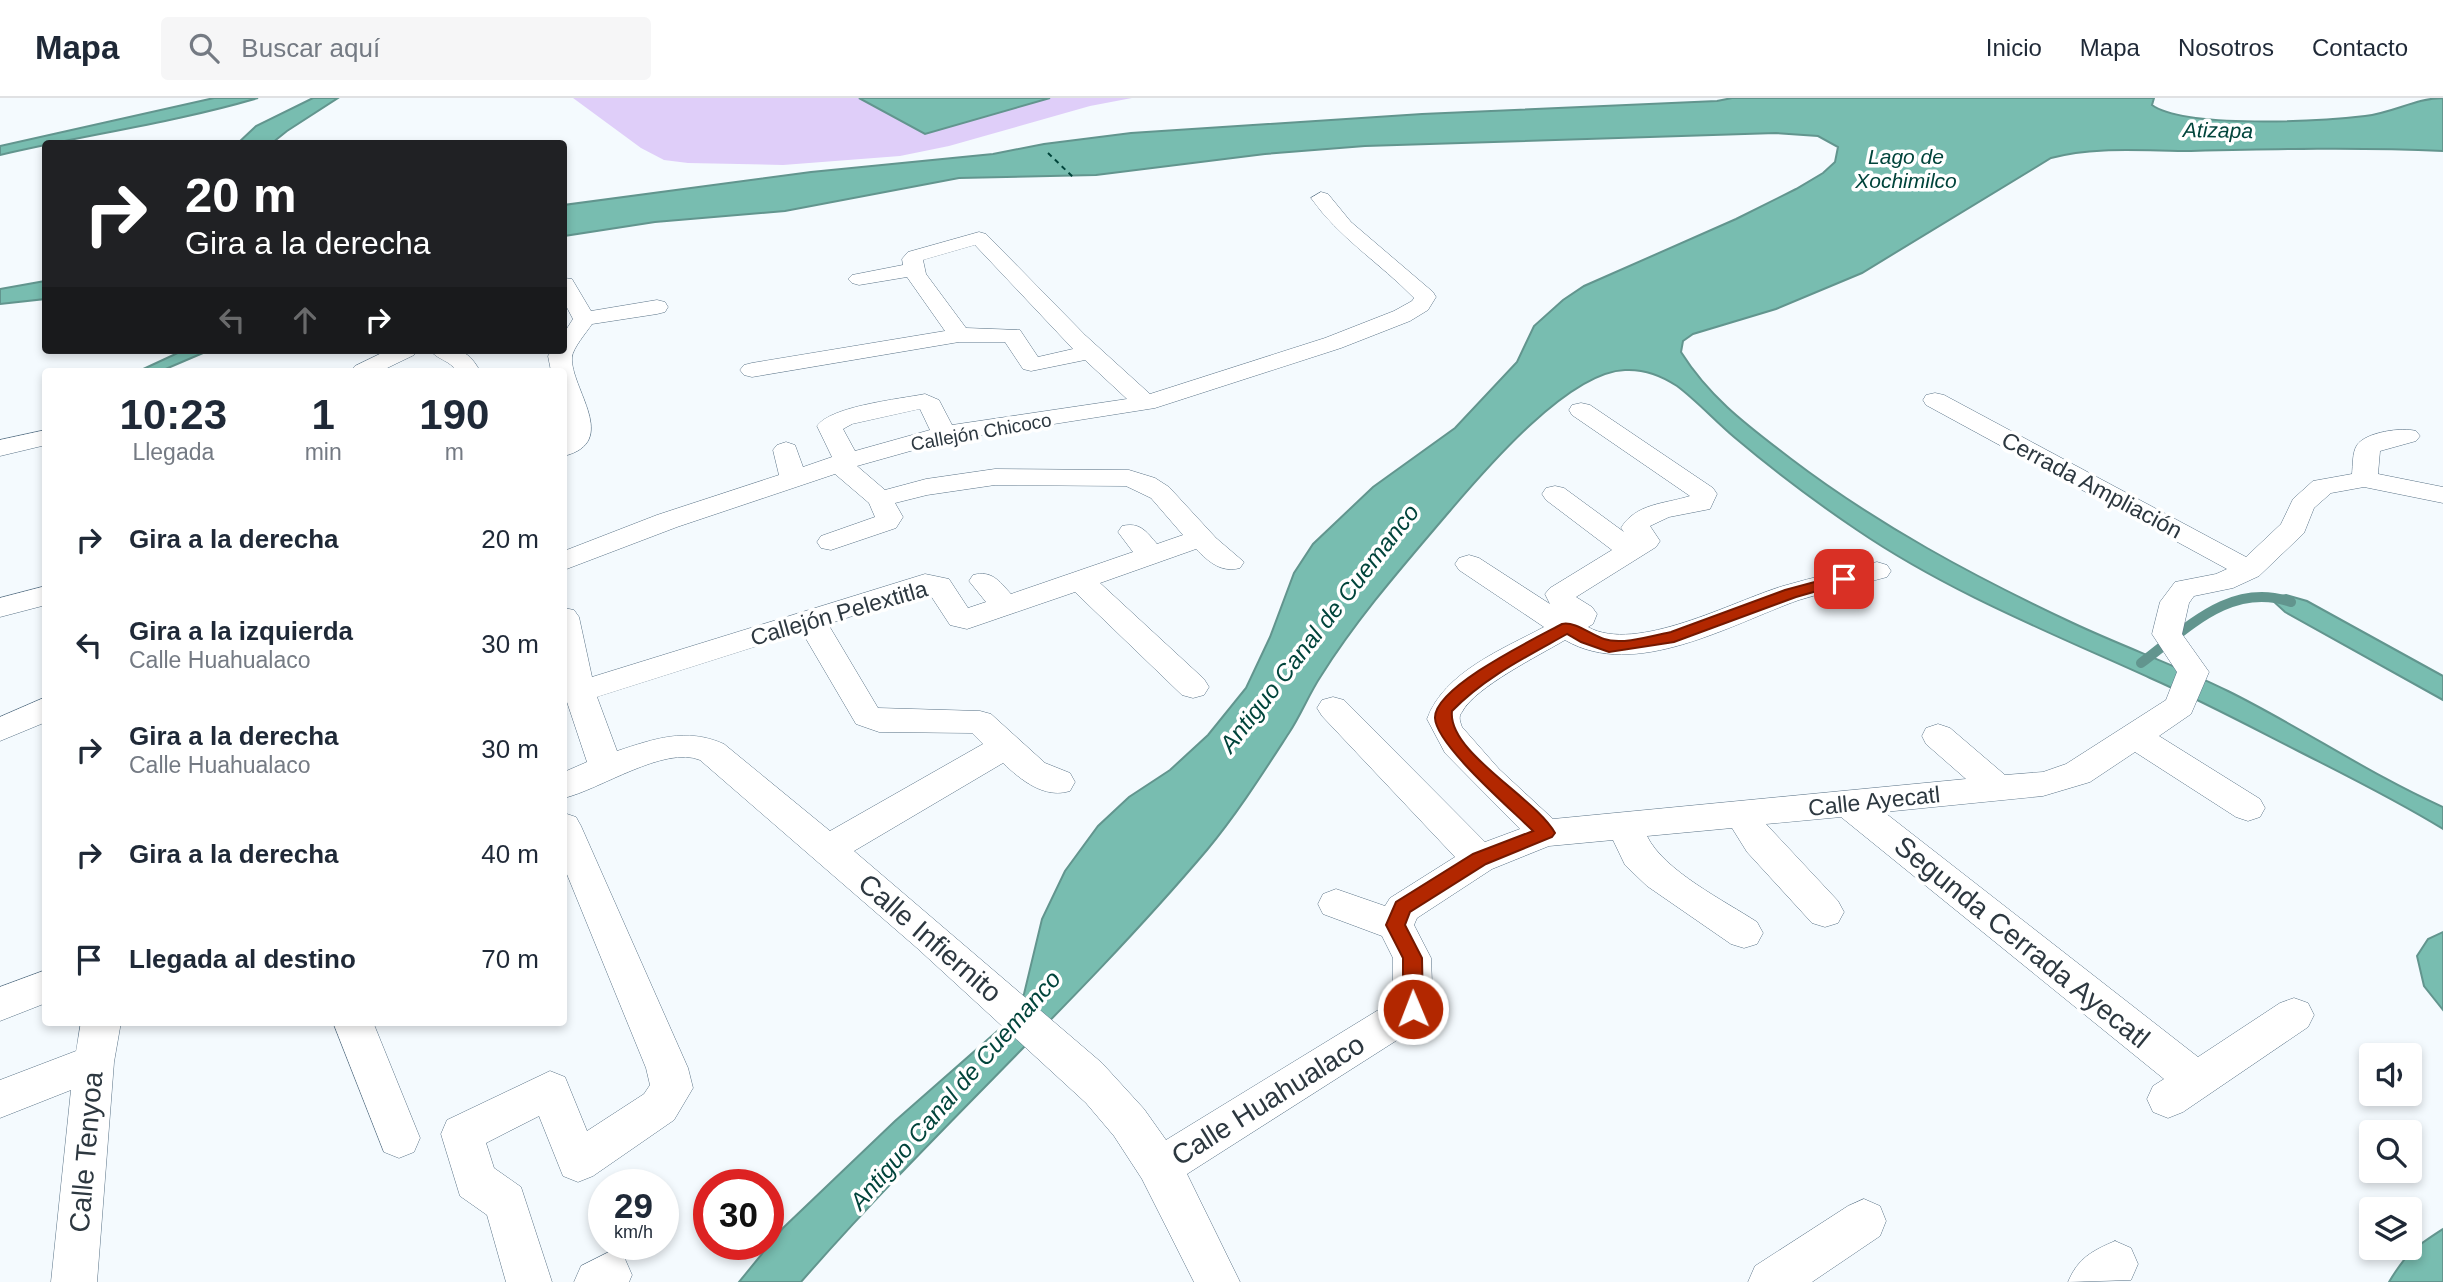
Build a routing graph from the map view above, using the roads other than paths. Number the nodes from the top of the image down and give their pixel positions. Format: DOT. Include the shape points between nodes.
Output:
graph roads {
  1 [pos="1321,198"];
  2 [pos="914,269"];
  3 [pos="859,279"];
  4 [pos="567,289"];
  5 [pos="657,307"];
  6 [pos="584,319"];
  7 [pos="959,335"];
  8 [pos="567,345"];
  9 [pos="1089,352"];
  10 [pos="398,354"];
  11 [pos="449,354"];
  12 [pos="369,368"];
  13 [pos="466,368"];
  14 [pos="752,370"];
  15 [pos="567,386"];
  16 [pos="1935,400"];
  17 [pos="1146,403"];
  18 [pos="1581,410"];
  19 [pos="944,434"];
  20 [pos="2407,436"];
  21 [pos="42,438"];
  22 [pos="567,445"];
  23 [pos="0,448"];
  24 [pos="786,450"];
  25 [pos="2367,462"];
  26 [pos="843,463"];
  27 [pos="793,480"];
  28 [pos="1555,494"];
  29 [pos="2443,495"];
  30 [pos="880,499"];
  31 [pos="1132,532"];
  32 [pos="1202,538"];
  33 [pos="831,542"];
  34 [pos="1629,550"];
  35 [pos="567,560"];
  36 [pos="1163,560"];
  37 [pos="1230,562"];
  38 [pos="1469,564"];
  39 [pos="2249,570"];
  40 [pos="1877,571"];
  41 [pos="1080,580"];
  42 [pos="983,581"];
  43 [pos="42,596"];
  44 [pos="1004,604"];
  45 [pos="0,608"];
  46 [pos="810,619"];
  47 [pos="1567,628"];
  48 [pos="567,637"];
  49 [pos="1192,687"];
  50 [pos="579,692"];
  51 [pos="1333,708"];
  52 [pos="42,710"];
  53 [pos="0,730"];
  54 [pos="1938,736"];
  55 [pos="2134,736"];
  56 [pos="1005,747"];
  57 [pos="606,768"];
  58 [pos="1058,782"];
  59 [pos="567,785"];
  60 [pos="1998,788"];
  61 [pos="1849,804"];
  62 [pos="2248,808"];
  63 [pos="1741,814"];
  64 [pos="567,833"];
  65 [pos="1546,833"];
  66 [pos="1631,841"];
  67 [pos="827,850"];
  68 [pos="1479,859"];
  69 [pos="1336,904"];
  70 [pos="1825,912"];
  71 [pos="1395,925"];
  72 [pos="1744,933"];
  73 [pos="42,988"];
  74 [pos="0,1004"];
  75 [pos="2294,1015"];
  76 [pos="355,1026"];
  77 [pos="97,1042"];
  78 [pos="0,1098"];
  79 [pos="399,1138"];
  80 [pos="1159,1168"];
  81 [pos="1864,1221"];
  82 [pos="74,1282"];
  83 [pos="529,1282"];
  84 [pos="1217,1282"];
  85 [pos="1770,1282"];
  1 -- 17 [label="street, Callejón Chicoco" via="1347,232 1425,297 1420,305 1333,343"];
  2 -- 3 [label="street"];
  2 -- 7 [label="street"];
  2 -- 9 [label="street" via="915,256 982,239"];
  4 -- 6 [label="street"];
  5 -- 6 [label="street"];
  6 -- 8 [label="street"];
  7 -- 9 [label="street" via="1012,335 1035,365"];
  7 -- 14 [label="street"];
  9 -- 17 [label="street"];
  10 -- 12 [label="street"];
  11 -- 13 [label="street"];
  15 -- 22 [label="street" via="579,420 577,437"];
  16 -- 39 [label="street, Cerrada Ampliación"];
  17 -- 19 [label="street, Callejón Chicoco"];
  18 -- 34 [label="street" via="1704,494 1701,503 1662,510 1639,521 1635,528 1646,541"];
  19 -- 26 [label="street, Callejón Chicoco"];
  19 -- 26 [label="street" via="925,401 844,418 829,426"];
  20 -- 25 [label="street"];
  21 -- 23 [label="street"];
  24 -- 27 [label="street"];
  25 -- 29 [label="street"];
  25 -- 39 [label="street" via="2322,487 2302,505 2294,527"];
  26 -- 27 [label="street, Callejón Chicoco"];
  26 -- 30 [label="street"];
  27 -- 35 [label="street, Callejón Chicoco" via="667,520"];
  28 -- 34 [label="street"];
  30 -- 32 [label="street" via="926,486 995,477 1129,478 1157,488"];
  30 -- 33 [label="street" via="889,517 886,522"];
  31 -- 36 [label="street"];
  32 -- 36 [label="street, Callejón Pelextitla"];
  32 -- 37 [label="street"];
  34 -- 47 [label="street" via="1560,594 1583,617"];
  36 -- 41 [label="street, Callejón Pelextitla"];
  38 -- 47 [label="street"];
  39 -- 55 [label="street, Calle Ayecatl" via="2223,582 2185,588 2175,601 2180,706"];
  40 -- 47 [label="street" via="1791,593 1662,639 1609,646"];
  41 -- 44 [label="street, Callejón Pelextitla"];
  41 -- 49 [label="street"];
  42 -- 44 [label="street"];
  43 -- 45 [label="street"];
  44 -- 46 [label="street, Callejón Pelextitla" via="960,618 939,585 925,583"];
  46 -- 50 [label="street, Callejón Pelextitla"];
  46 -- 56 [label="street" via="867,716 879,721 980,722"];
  47 -- 65 [label="street" via="1493,668 1444,709 1447,730 1462,751"];
  48 -- 50 [label="street"];
  50 -- 57 [label="street"];
  51 -- 68 [label="street"];
  52 -- 53 [label="street"];
  54 -- 60 [label="street"];
  55 -- 60 [label="street, Calle Ayecatl" via="2078,773 2043,784"];
  55 -- 62 [label="street"];
  56 -- 58 [label="street" via="1033,772"];
  56 -- 67 [label="street"];
  57 -- 59 [label="street"];
  57 -- 67 [label="street, Calle Infiernito" via="695,745 712,752"];
  60 -- 61 [label="street, Calle Ayecatl"];
  61 -- 63 [label="street, Calle Ayecatl"];
  61 -- 75 [label="street, Segunda Cerrada Ayecatl" via="2182,1090"];
  63 -- 66 [label="street, Calle Ayecatl" via="1685,817"];
  63 -- 70 [label="street" via="1759,842"];
  64 -- 83 [label="street" via="672,1088 659,1108 578,1162 550,1090 462,1134 476,1181 505,1202"];
  65 -- 66 [label="street, Calle Ayecatl"];
  65 -- 68 [label="street, Calle Ayecatl"];
  66 -- 72 [label="street" via="1675,887"];
  67 -- 80 [label="street, Calle Infiernito" via="976,977 1115,1105"];
  68 -- 71 [label="street, Calle Ayecatl" via="1403,908"];
  69 -- 71 [label="street"];
  71 -- 80 [label="street, Calle Huahualaco" via="1412,958 1413,1009"];
  73 -- 74 [label="street"];
  76 -- 79 [label="street"];
  77 -- 78 [label="street"];
  77 -- 82 [label="street, Calle Tenyoa"];
  80 -- 84 [label="street, Calle Infiernito"];
  81 -- 85 [label="street"];
}
